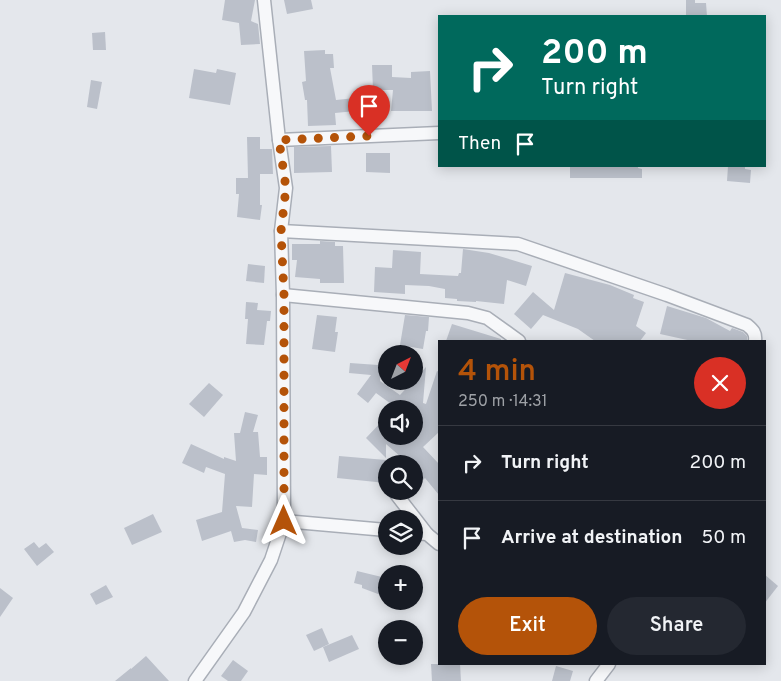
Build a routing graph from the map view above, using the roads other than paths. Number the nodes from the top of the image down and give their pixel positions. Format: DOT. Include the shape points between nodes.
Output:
graph roads {
  1 [pos="264,0"];
  2 [pos="438,133"];
  3 [pos="279,140"];
  4 [pos="281,231"];
  5 [pos="284,295"];
  6 [pos="518,340"];
  7 [pos="755,340"];
  8 [pos="401,500"];
  9 [pos="284,521"];
  10 [pos="378,529"];
  11 [pos="423,534"];
  12 [pos="428,534"];
  13 [pos="438,543"];
  14 [pos="608,665"];
  15 [pos="195,681"];
  16 [pos="596,681"];
  1 -- 3 [label="street"];
  2 -- 3 [label="street"];
  3 -- 4 [label="street" via="286,188"];
  4 -- 5 [label="street"];
  4 -- 7 [label="street" via="518,244 747,325 753,329"];
  5 -- 6 [label="street" via="468,313 487,318"];
  5 -- 9 [label="street"];
  8 -- 12 [label="street"];
  9 -- 10 [label="street"];
  9 -- 15 [label="street" via="270,560 244,612"];
  11 -- 12 [label="street"];
  12 -- 13 [label="street"];
  14 -- 16 [label="street"];
}
